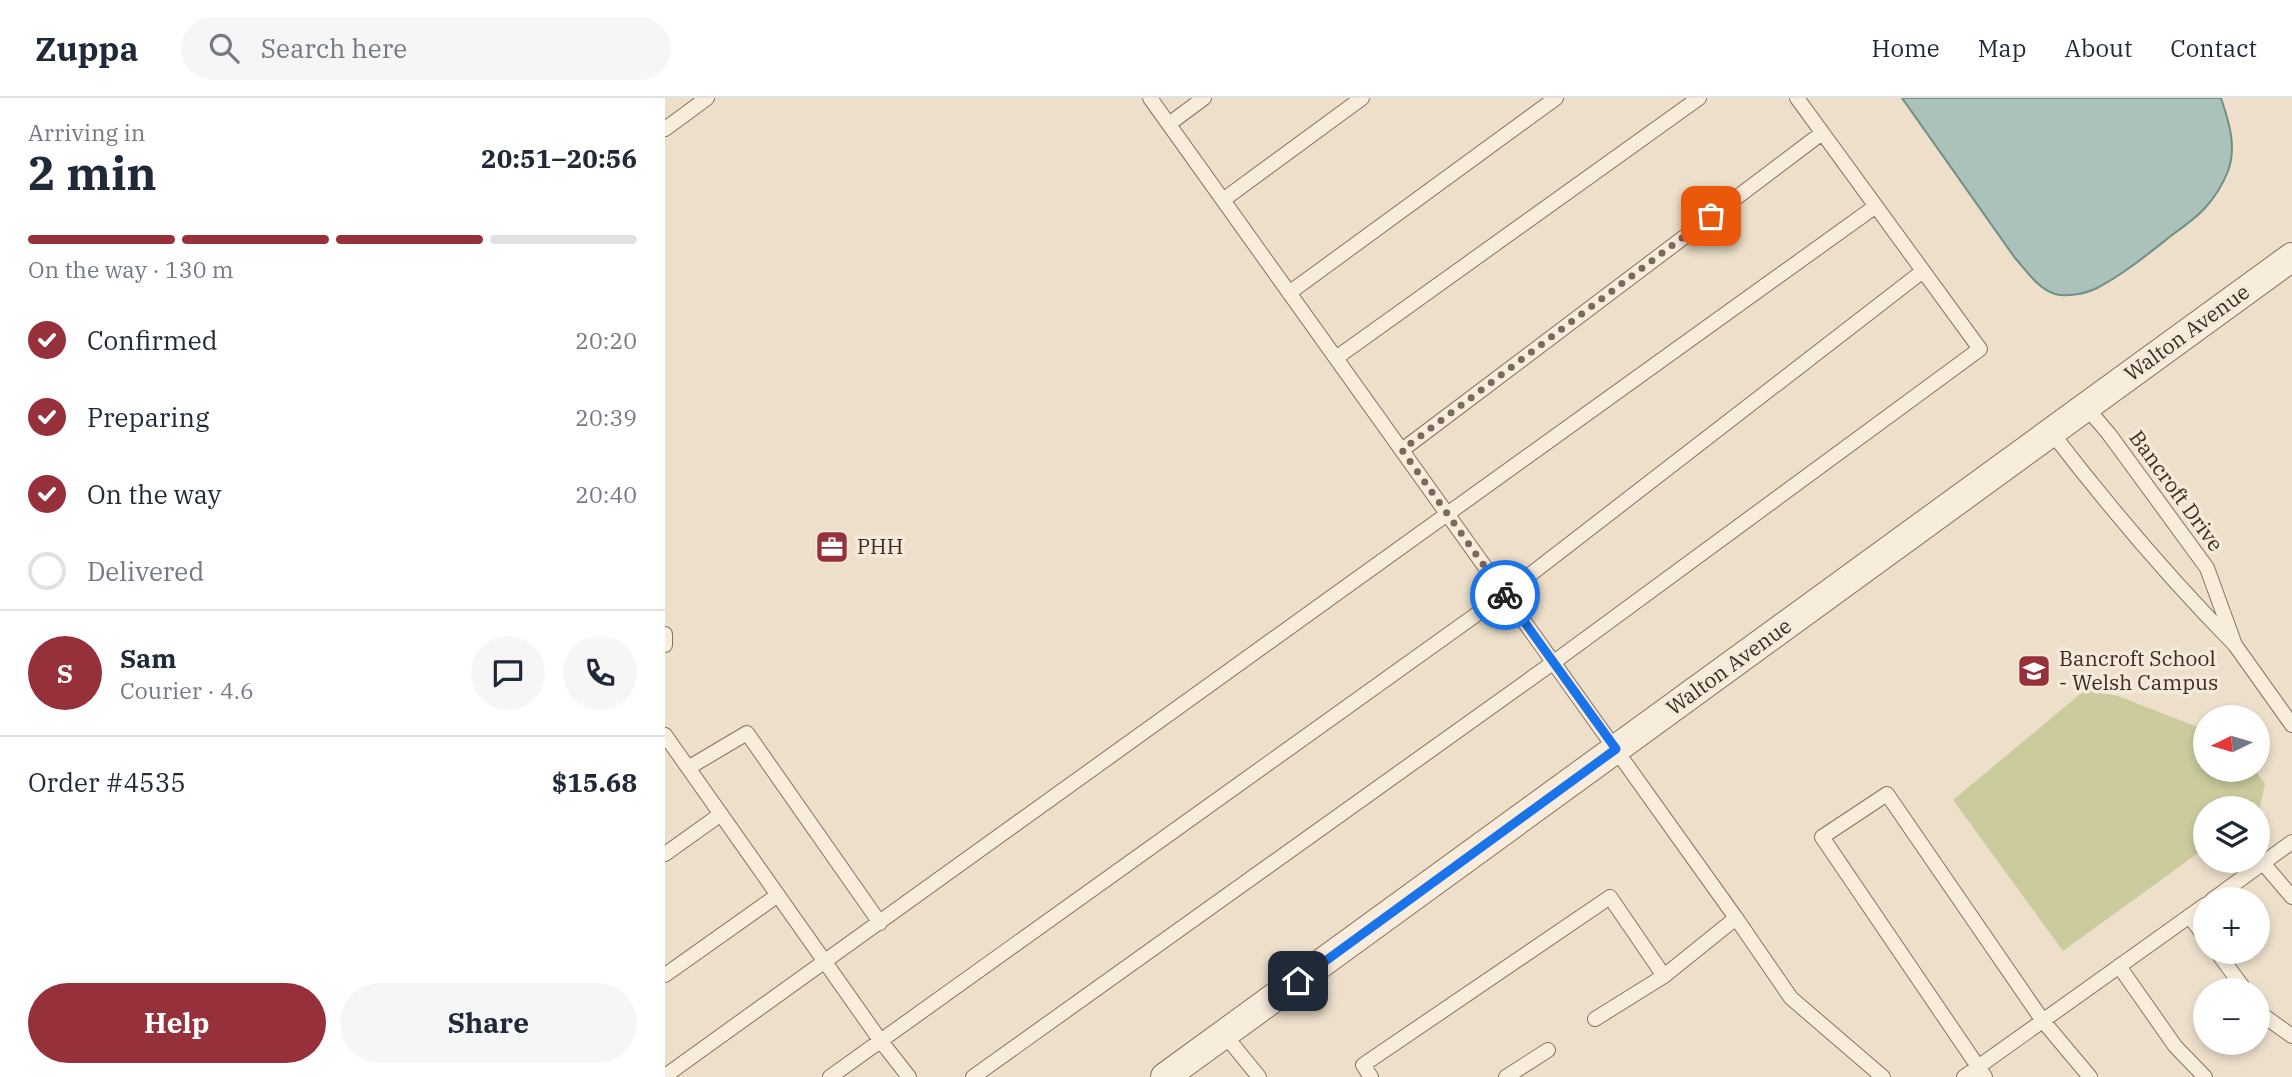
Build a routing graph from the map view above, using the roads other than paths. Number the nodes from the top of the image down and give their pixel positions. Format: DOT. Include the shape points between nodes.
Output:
graph roads {
  1 [pos="707,98"];
  2 [pos="1150,98"];
  3 [pos="1205,98"];
  4 [pos="1362,98"];
  5 [pos="1556,98"];
  6 [pos="1699,98"];
  7 [pos="1797,98"];
  8 [pos="1169,124"];
  9 [pos="665,129"];
  10 [pos="1822,132"];
  11 [pos="1223,200"];
  12 [pos="1876,206"];
  13 [pos="2292,257"];
  14 [pos="1923,271"];
  15 [pos="1289,293"];
  16 [pos="1336,358"];
  17 [pos="2087,407"];
  18 [pos="2052,433"];
  19 [pos="1402,450"];
  20 [pos="1449,515"];
  21 [pos="1505,594"];
  22 [pos="665,634"];
  23 [pos="665,645"];
  24 [pos="2235,645"];
  25 [pos="1554,662"];
  26 [pos="2292,725"];
  27 [pos="665,735"];
  28 [pos="1616,749"];
  29 [pos="678,754"];
  30 [pos="665,763"];
  31 [pos="688,768"];
  32 [pos="721,814"];
  33 [pos="2292,842"];
  34 [pos="665,854"];
  35 [pos="2270,858"];
  36 [pos="2270,871"];
  37 [pos="2249,873"];
  38 [pos="2230,887"];
  39 [pos="778,895"];
  40 [pos="2292,897"];
  41 [pos="2193,913"];
  42 [pos="2189,916"];
  43 [pos="1736,918"];
  44 [pos="2193,921"];
  45 [pos="880,923"];
  46 [pos="825,962"];
  47 [pos="2119,966"];
  48 [pos="665,975"];
  49 [pos="1664,976"];
  50 [pos="1595,1019"];
  51 [pos="2270,1020"];
  52 [pos="2043,1021"];
  53 [pos="1224,1034"];
  54 [pos="2292,1036"];
  55 [pos="880,1040"];
  56 [pos="1548,1050"];
  57 [pos="1980,1072"];
  58 [pos="665,1076"];
  59 [pos="830,1077"];
  60 [pos="909,1077"];
  61 [pos="973,1077"];
  62 [pos="1165,1077"];
  63 [pos="1259,1077"];
  64 [pos="1371,1077"];
  65 [pos="1506,1077"];
  66 [pos="1883,1077"];
  67 [pos="1964,1077"];
  68 [pos="2090,1077"];
  69 [pos="2205,1077"];
  1 -- 9 [label="lane"];
  2 -- 8 [label="lane"];
  3 -- 8 [label="lane"];
  4 -- 11 [label="lane"];
  5 -- 15 [label="lane"];
  6 -- 16 [label="lane"];
  7 -- 10 [label="lane"];
  8 -- 11 [label="lane"];
  10 -- 12 [label="lane"];
  10 -- 19 [label="lane"];
  11 -- 15 [label="lane"];
  12 -- 14 [label="lane"];
  12 -- 20 [label="lane"];
  13 -- 17 [label="street, Walton Avenue"];
  14 -- 21 [label="lane"];
  14 -- 25 [label="lane" via="1980,349"];
  15 -- 16 [label="lane"];
  16 -- 19 [label="lane"];
  17 -- 18 [label="street, Walton Avenue"];
  17 -- 24 [label="lane, Bancroft Drive" via="2207,568"];
  18 -- 24 [label="lane, Bancroft Drive" via="2150,554"];
  18 -- 28 [label="street, Walton Avenue"];
  19 -- 20 [label="lane"];
  20 -- 21 [label="lane"];
  20 -- 45 [label="lane"];
  21 -- 25 [label="lane"];
  21 -- 55 [label="lane"];
  22 -- 23 [label="lane"];
  24 -- 26 [label="lane, Bancroft Drive"];
  25 -- 28 [label="lane"];
  25 -- 61 [label="lane"];
  27 -- 29 [label="lane"];
  28 -- 43 [label="lane"];
  28 -- 53 [label="street, Walton Avenue"];
  29 -- 30 [label="lane"];
  29 -- 31 [label="lane"];
  31 -- 32 [label="lane"];
  31 -- 45 [label="lane" via="747,733"];
  32 -- 34 [label="lane"];
  32 -- 39 [label="lane"];
  33 -- 35 [label="lane"];
  36 -- 40 [label="lane"];
  37 -- 38 [label="lane"];
  39 -- 46 [label="lane"];
  39 -- 48 [label="lane"];
  41 -- 42 [label="lane"];
  42 -- 44 [label="lane"];
  42 -- 47 [label="lane"];
  43 -- 49 [label="lane"];
  43 -- 66 [label="lane" via="1791,998"];
  45 -- 46 [label="lane"];
  46 -- 55 [label="lane"];
  46 -- 58 [label="lane"];
  47 -- 52 [label="lane"];
  47 -- 69 [label="lane" via="2175,1046"];
  49 -- 50 [label="lane"];
  49 -- 64 [label="lane" via="1610,897 1363,1065"];
  51 -- 54 [label="lane"];
  52 -- 57 [label="lane"];
  52 -- 57 [label="lane" via="1887,794 1822,837"];
  52 -- 68 [label="lane"];
  53 -- 62 [label="street, Walton Avenue"];
  53 -- 63 [label="lane"];
  55 -- 59 [label="lane"];
  55 -- 60 [label="lane"];
  56 -- 65 [label="lane"];
  57 -- 67 [label="lane"];
}
